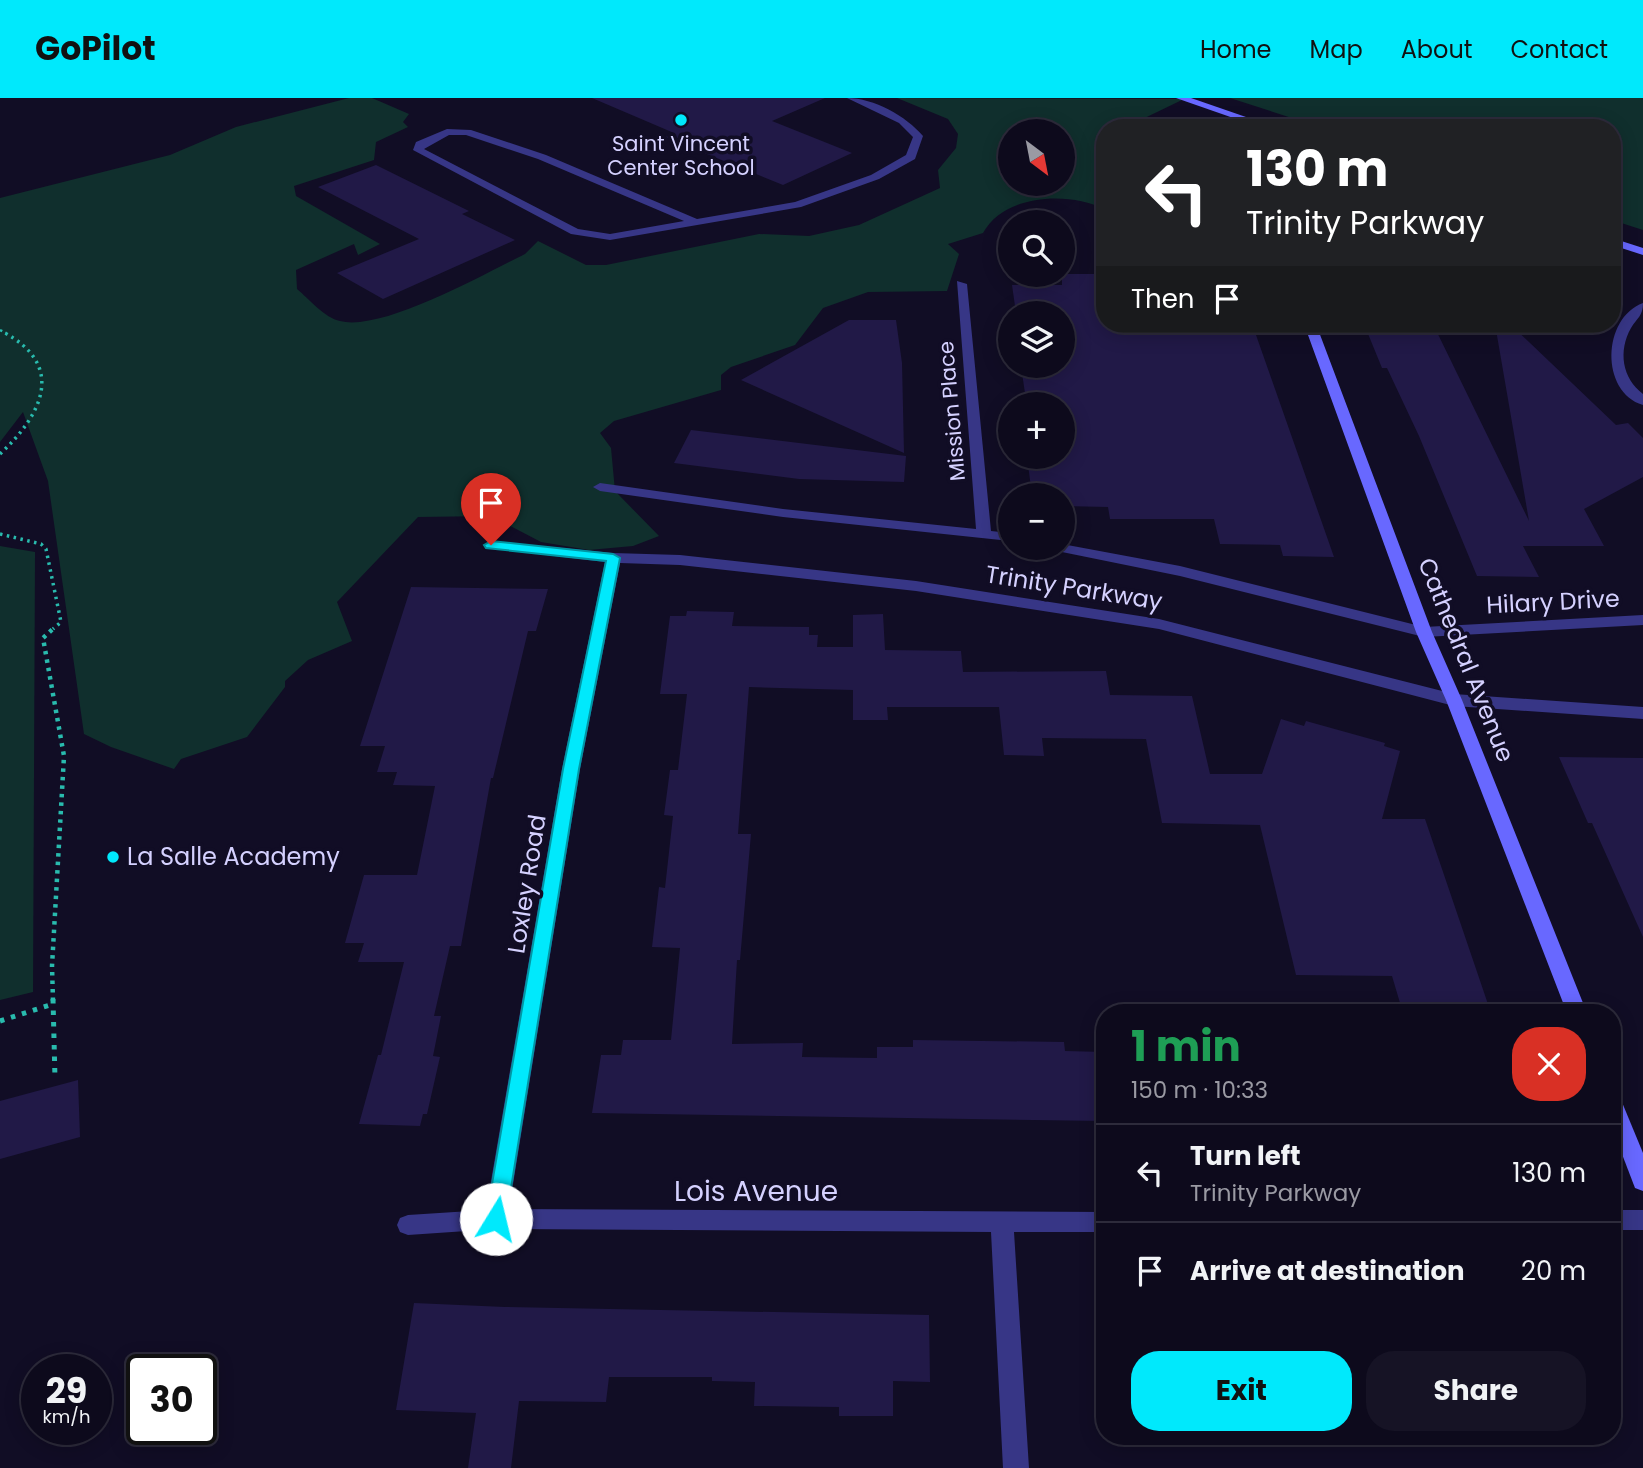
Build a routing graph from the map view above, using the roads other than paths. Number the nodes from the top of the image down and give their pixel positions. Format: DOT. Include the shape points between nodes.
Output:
graph roads {
  1 [pos="852,98"];
  2 [pos="1181,98"];
  3 [pos="1245,119"];
  4 [pos="698,223"];
  5 [pos="1621,244"];
  6 [pos="1643,252"];
  7 [pos="961,284"];
  8 [pos="1643,307"];
  9 [pos="1313,333"];
  10 [pos="1643,401"];
  11 [pos="600,487"];
  12 [pos="984,534"];
  13 [pos="998,536"];
  14 [pos="491,545"];
  15 [pos="1075,551"];
  16 [pos="613,558"];
  17 [pos="1643,621"];
  18 [pos="1424,632"];
  19 [pos="1454,700"];
  20 [pos="1643,713"];
  21 [pos="1573,1004"];
  22 [pos="1621,1124"];
  23 [pos="1643,1181"];
  24 [pos="496,1219"];
  25 [pos="1621,1220"];
  26 [pos="1643,1220"];
  27 [pos="1002,1222"];
  28 [pos="1096,1222"];
  29 [pos="408,1225"];
  30 [pos="1016,1468"];
  1 -- 4 [label="street" via="903,121 918,136 911,157 875,177 797,205"];
  2 -- 3 [label="street"];
  4 -- 4 [label="street" via="610,237 575,232 418,150 420,144 447,132 467,132 542,157"];
  5 -- 6 [label="street"];
  7 -- 12 [label="street, Mission Place"];
  8 -- 10 [label="street" via="1627,319 1616,345 1619,372"];
  9 -- 18 [label="street, Cathedral Avenue"];
  11 -- 12 [label="street" via="783,513"];
  12 -- 13 [label="street"];
  14 -- 16 [label="street, Trinity Parkway"];
  15 -- 18 [label="street, Hilary Drive" via="1180,571"];
  16 -- 19 [label="street, Trinity Parkway" via="680,560 916,586 1159,624"];
  16 -- 24 [label="street, Loxley Road" via="571,769"];
  17 -- 18 [label="street, Hilary Drive"];
  18 -- 19 [label="street, Cathedral Avenue"];
  19 -- 20 [label="street, Trinity Parkway"];
  19 -- 21 [label="street, Cathedral Avenue"];
  22 -- 23 [label="street"];
  24 -- 27 [label="street, Lois Avenue"];
  24 -- 29 [label="street, Lois Avenue"];
  25 -- 26 [label="street"];
  27 -- 28 [label="street, Lois Avenue"];
  27 -- 30 [label="street"];
}
